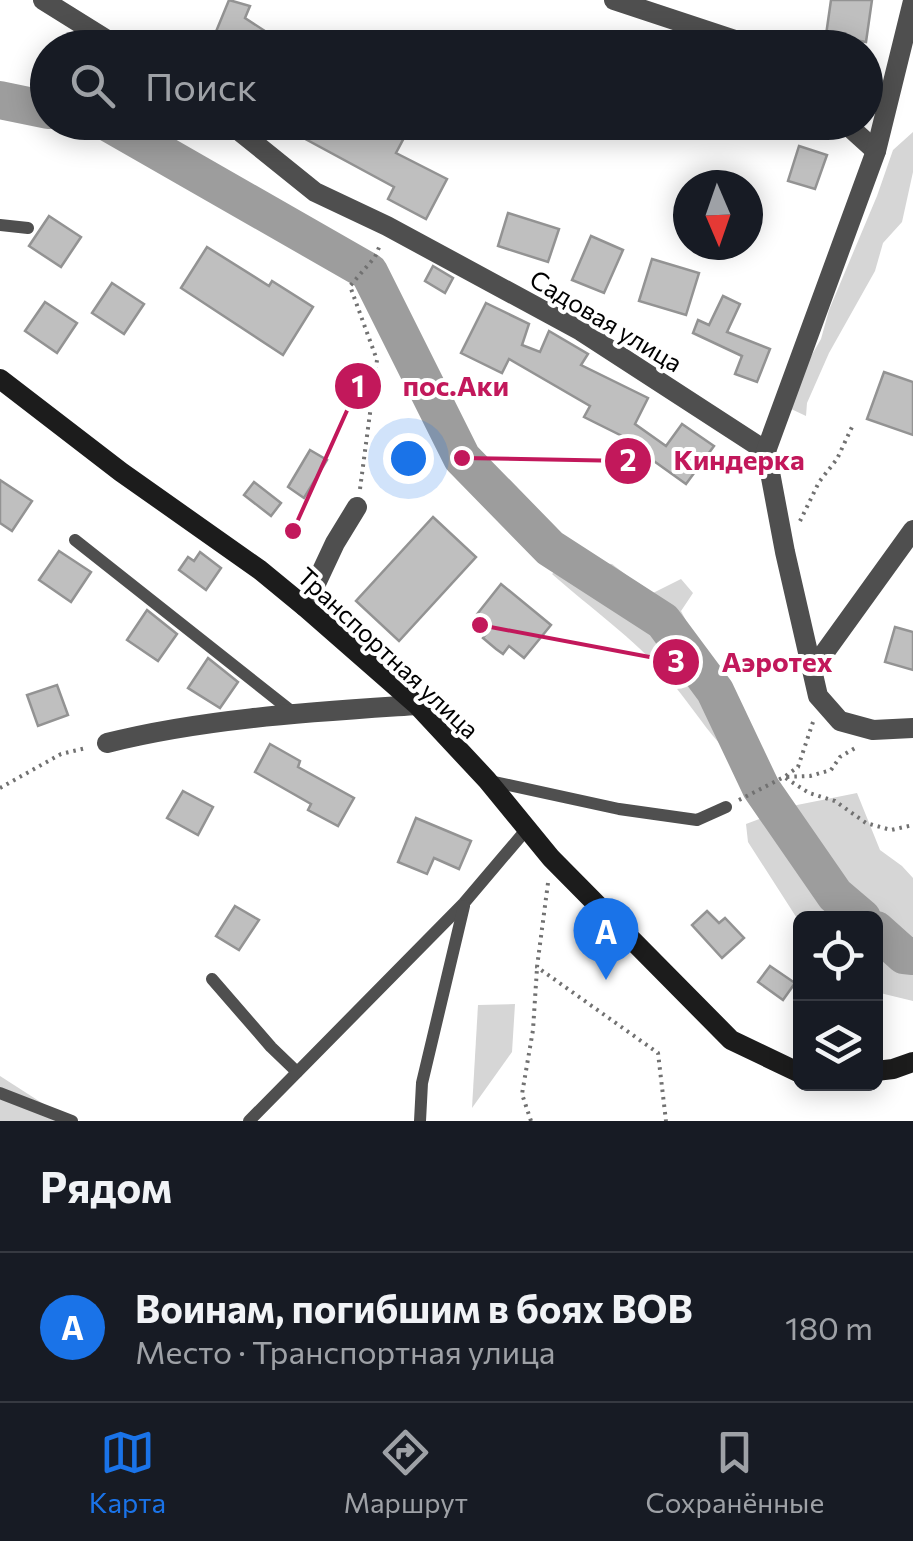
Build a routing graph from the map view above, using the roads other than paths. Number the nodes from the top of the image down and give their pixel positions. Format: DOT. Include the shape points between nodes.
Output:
graph roads {
  1 [pos="43,0"];
  2 [pos="614,0"];
  3 [pos="913,1"];
  4 [pos="91,30"];
  5 [pos="705,30"];
  6 [pos="883,123"];
  7 [pos="250,140"];
  8 [pos="864,140"];
  9 [pos="879,140"];
  10 [pos="876,151"];
  11 [pos="0,225"];
  12 [pos="28,228"];
  13 [pos="0,379"];
  14 [pos="766,451"];
  15 [pos="357,507"];
  16 [pos="913,530"];
  17 [pos="75,540"];
  18 [pos="305,607"];
  19 [pos="812,670"];
  20 [pos="416,705"];
  21 [pos="295,714"];
  22 [pos="913,728"];
  23 [pos="107,743"];
  24 [pos="487,780"];
  25 [pos="726,807"];
  26 [pos="526,830"];
  27 [pos="464,903"];
  28 [pos="212,979"];
  29 [pos="913,1062"];
  30 [pos="883,1070"];
  31 [pos="793,1071"];
  32 [pos="297,1072"];
  33 [pos="0,1093"];
  34 [pos="72,1121"];
  35 [pos="249,1121"];
  36 [pos="420,1121"];
  1 -- 4 [label="street"];
  2 -- 5 [label="street"];
  3 -- 6 [label="street"];
  7 -- 14 [label="street, Садовая улица" via="315,192 581,331"];
  8 -- 10 [label="street"];
  9 -- 10 [label="street"];
  10 -- 14 [label="street"];
  11 -- 12 [label="lane"];
  13 -- 18 [label="street, Транспортная улица"];
  14 -- 19 [label="street"];
  15 -- 18 [label="street"];
  16 -- 19 [label="street"];
  17 -- 21 [label="lane"];
  18 -- 20 [label="street, Транспортная улица"];
  19 -- 22 [label="street" via="818,696 840,721 873,730"];
  20 -- 21 [label="street"];
  20 -- 24 [label="street, Транспортная улица"];
  21 -- 23 [label="street"];
  24 -- 25 [label="lane" via="697,820"];
  24 -- 26 [label="street, Транспортная улица"];
  26 -- 27 [label="lane"];
  26 -- 31 [label="street, Транспортная улица" via="731,1040"];
  27 -- 32 [label="lane"];
  27 -- 36 [label="lane" via="422,1083"];
  28 -- 32 [label="lane"];
  29 -- 30 [label="street"];
  32 -- 35 [label="lane"];
  33 -- 34 [label="lane"];
}
